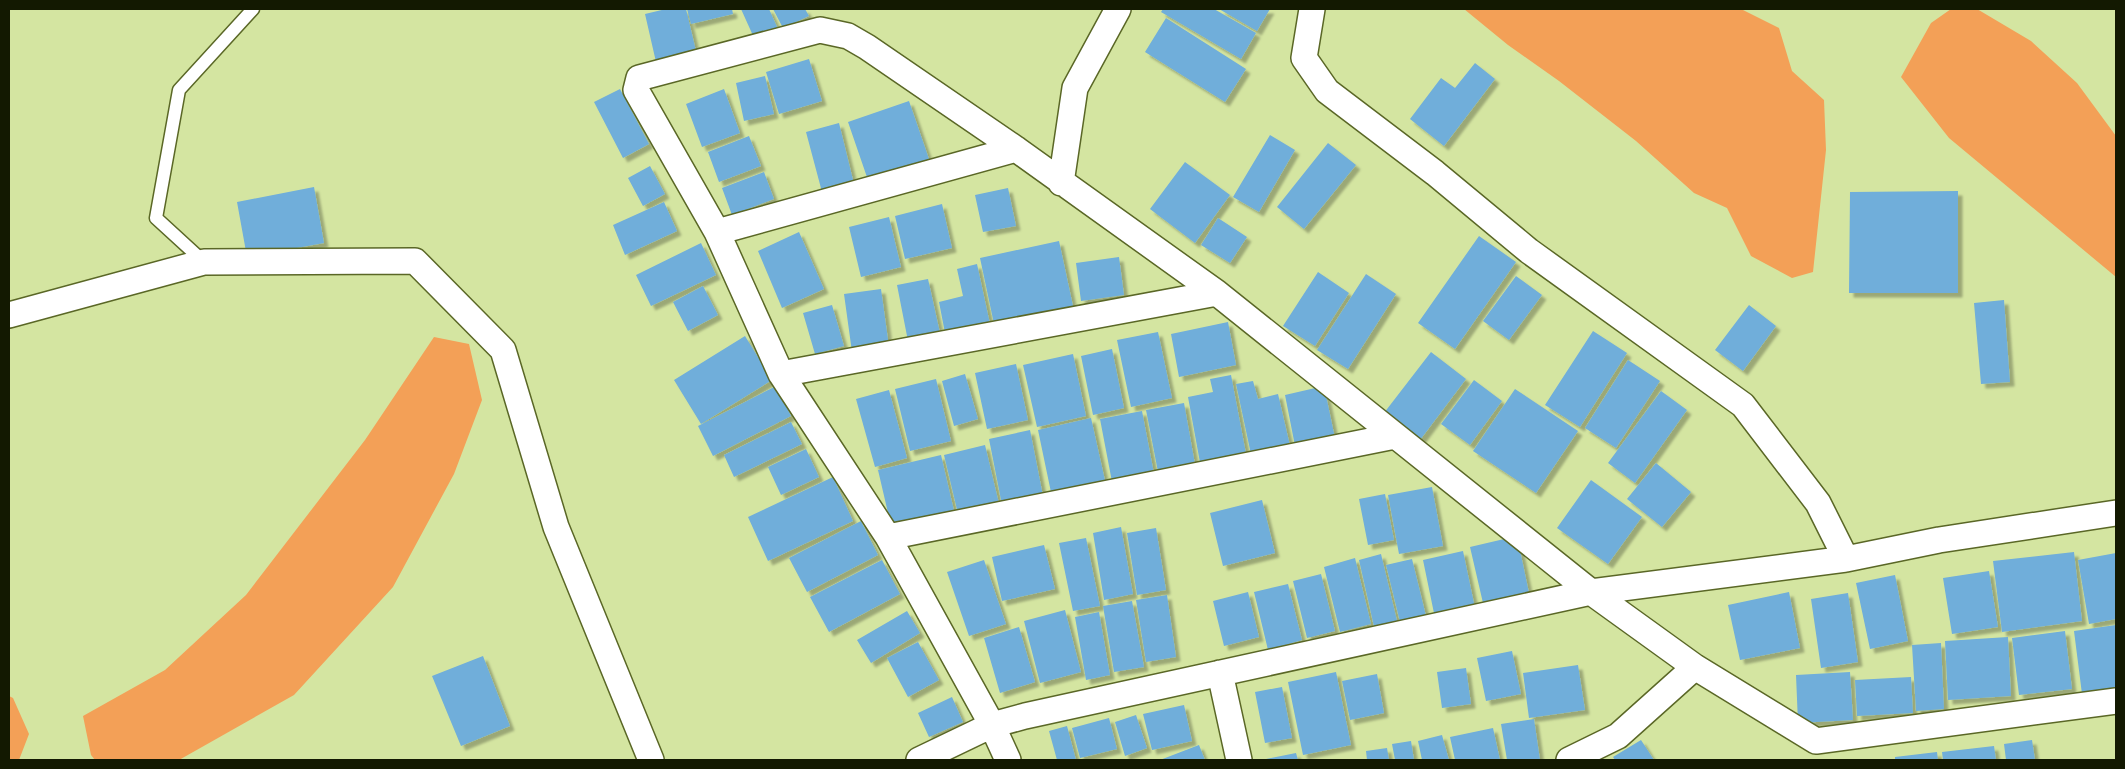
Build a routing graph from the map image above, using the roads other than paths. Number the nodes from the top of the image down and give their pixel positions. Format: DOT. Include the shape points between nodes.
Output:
graph roads {
  1 [pos="253,9"];
  2 [pos="1118,9"];
  3 [pos="1312,9"];
  4 [pos="1016,149"];
  5 [pos="1061,183"];
  6 [pos="717,232"];
  7 [pos="204,262"];
  8 [pos="1217,293"];
  9 [pos="9,315"];
  10 [pos="781,374"];
  11 [pos="1395,436"];
  12 [pos="2116,513"];
  13 [pos="888,537"];
  14 [pos="1846,559"];
  15 [pos="1591,592"];
  16 [pos="1695,668"];
  17 [pos="1220,673"];
  18 [pos="2116,702"];
  19 [pos="992,725"];
  20 [pos="1816,751"];
  21 [pos="651,760"];
  22 [pos="919,760"];
  23 [pos="1008,760"];
  24 [pos="1239,760"];
  25 [pos="1569,760"];
  1 -- 7 [label="lane" via="179,90 156,218"];
  2 -- 5 [label="street" via="1075,88"];
  3 -- 14 [label="street" via="1304,58 1327,91 1435,173 1529,251 1743,405 1818,503"];
  4 -- 5 [label="street"];
  4 -- 6 [label="street"];
  4 -- 6 [label="street" via="867,47 848,36 820,30 639,78 636,90"];
  5 -- 8 [label="street"];
  6 -- 10 [label="street"];
  7 -- 9 [label="street"];
  7 -- 21 [label="street" via="415,261 504,350 556,527"];
  8 -- 10 [label="street"];
  8 -- 11 [label="street"];
  10 -- 13 [label="street"];
  11 -- 13 [label="street"];
  11 -- 15 [label="street"];
  12 -- 14 [label="street" via="1939,540"];
  13 -- 19 [label="street"];
  14 -- 15 [label="street"];
  15 -- 16 [label="street"];
  15 -- 17 [label="street"];
  16 -- 20 [label="street"];
  16 -- 25 [label="street" via="1618,736"];
  17 -- 19 [label="street"];
  17 -- 24 [label="street"];
  18 -- 20 [label="street"];
  19 -- 22 [label="street"];
  19 -- 23 [label="street"];
}
